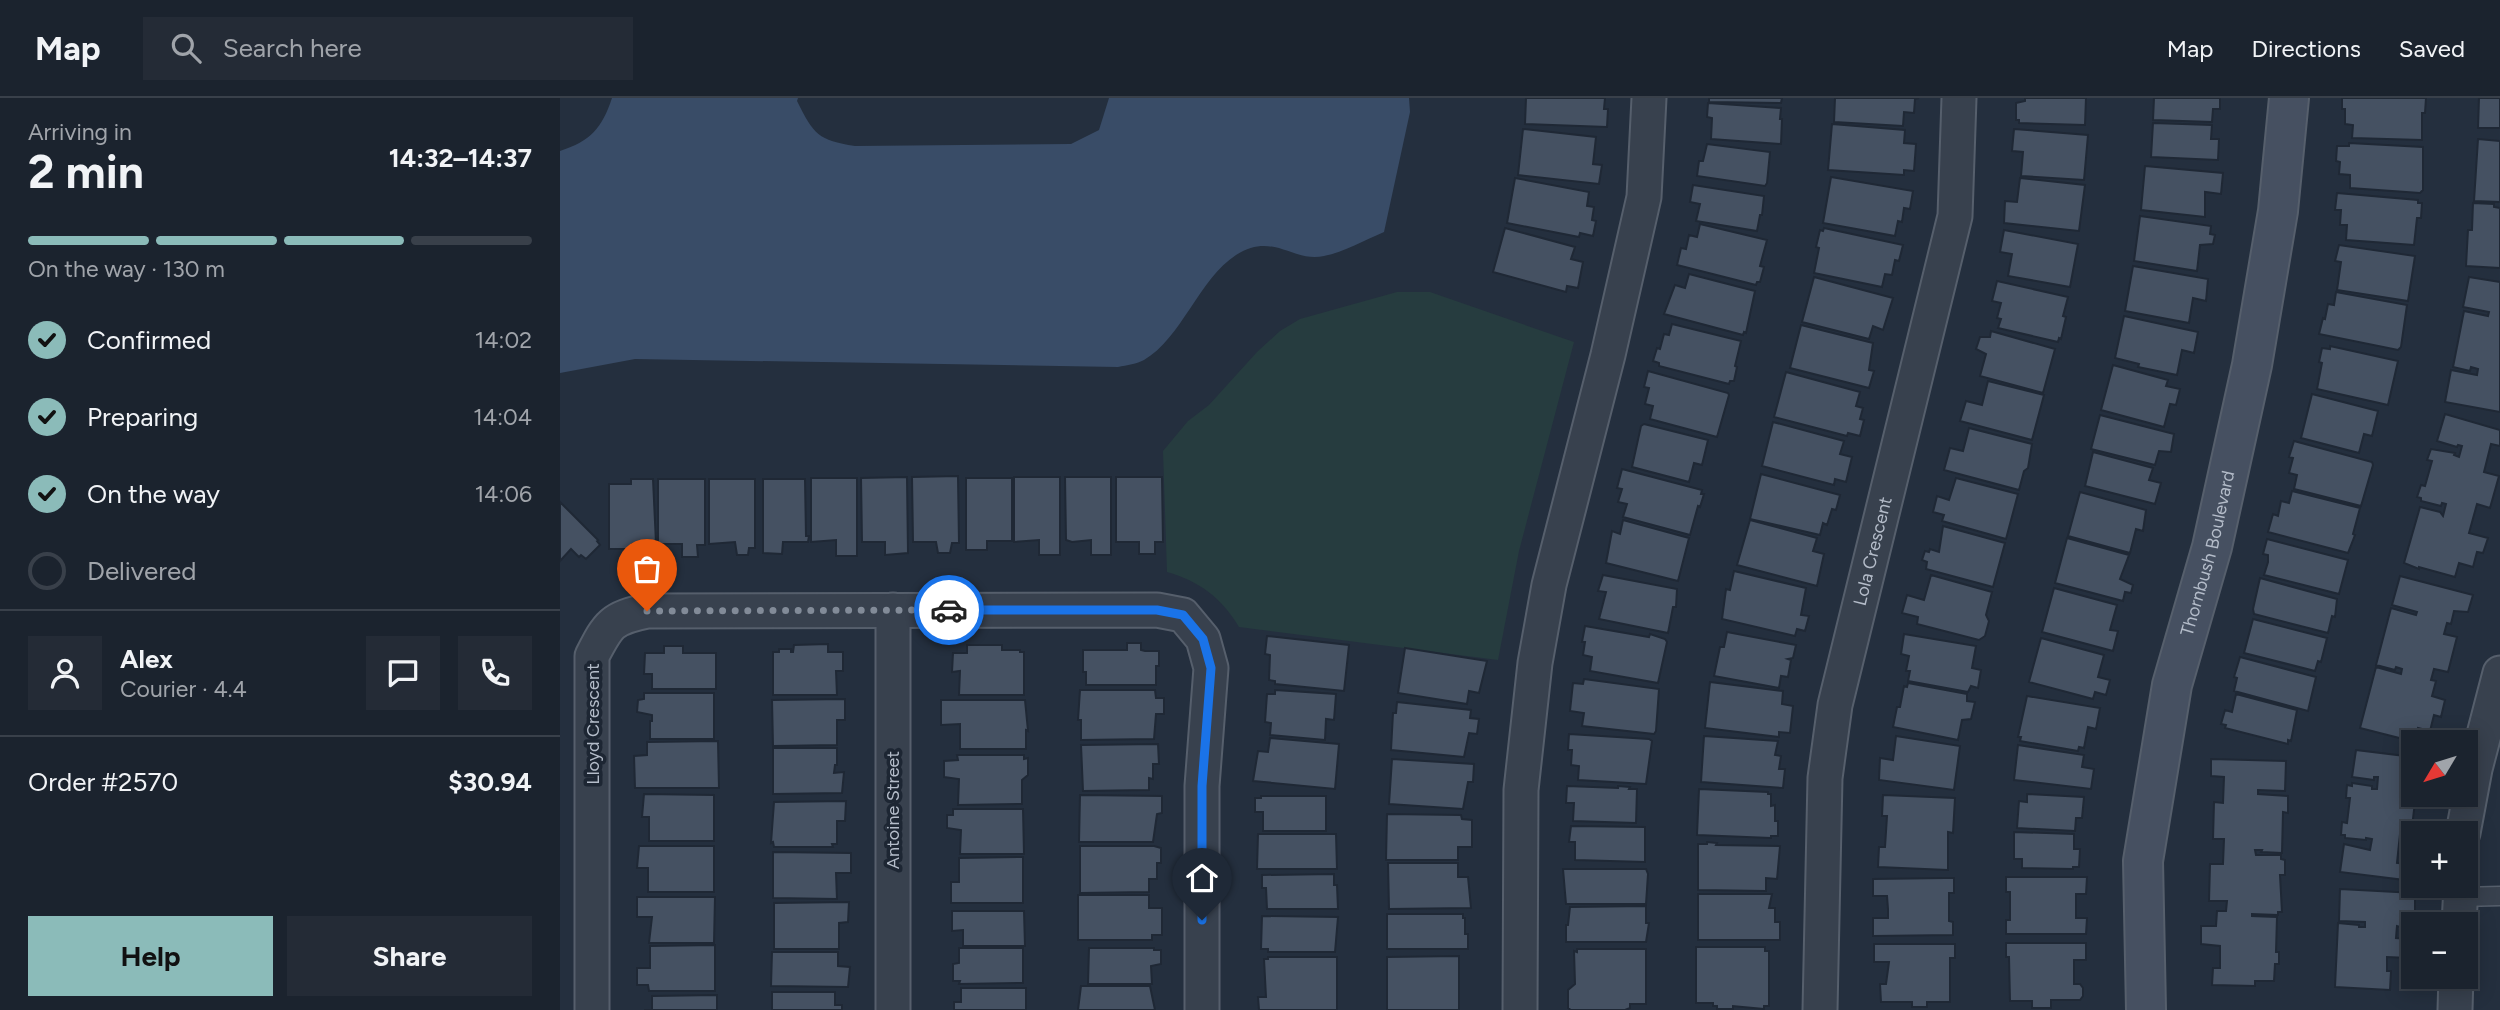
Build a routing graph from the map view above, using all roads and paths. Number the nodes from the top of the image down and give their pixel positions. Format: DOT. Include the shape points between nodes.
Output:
graph roads {
  1 [pos="1648,98"];
  2 [pos="1959,98"];
  3 [pos="2289,98"];
  4 [pos="893,610"];
  5 [pos="2500,673"];
  6 [pos="2492,730"];
  7 [pos="2466,821"];
  8 [pos="2500,896"];
  9 [pos="2460,902"];
  10 [pos="2456,989"];
  11 [pos="592,1010"];
  12 [pos="893,1010"];
  13 [pos="1202,1010"];
  14 [pos="1520,1010"];
  15 [pos="1820,1010"];
  16 [pos="2146,1010"];
  17 [pos="2455,1010"];
  1 -- 14 [label="street" via="1644,197 1549,585 1535,663 1521,790"];
  2 -- 15 [label="street, Lola Crescent" via="1955,216 1835,705 1825,778"];
  3 -- 16 [label="street, Thornbush Boulevard" via="2277,211 2252,365 2212,547 2172,685 2143,861"];
  4 -- 11 [label="street, Lloyd Crescent" via="647,611 623,616 604,632 592,656"];
  4 -- 12 [label="street, Antoine Street"];
  4 -- 13 [label="street, Lloyd Crescent" via="1157,610 1183,615 1203,639 1211,668 1202,786"];
  5 -- 6 [label="street"];
  6 -- 7 [label="street"];
  8 -- 9 [label="lane"];
  10 -- 17 [label="street"];
}
